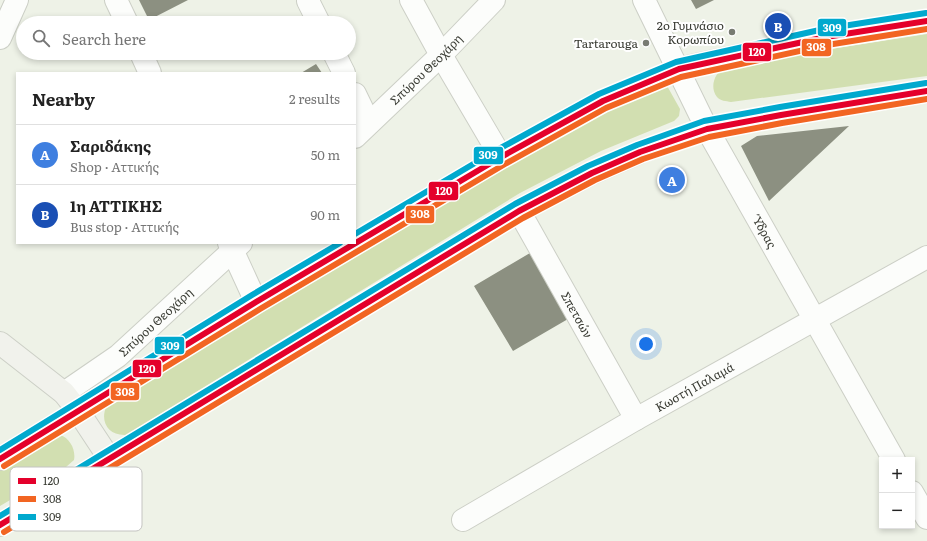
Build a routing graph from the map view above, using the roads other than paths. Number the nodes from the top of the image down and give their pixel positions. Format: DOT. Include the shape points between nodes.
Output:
graph roads {
  1 [pos="17,0"];
  2 [pos="116,0"];
  3 [pos="411,0"];
  4 [pos="494,0"];
  5 [pos="644,0"];
  6 [pos="308,1"];
  7 [pos="124,16"];
  8 [pos="316,16"];
  9 [pos="927,21"];
  10 [pos="0,38"];
  11 [pos="441,55"];
  12 [pos="144,60"];
  13 [pos="338,60"];
  14 [pos="679,69"];
  15 [pos="150,72"];
  16 [pos="344,72"];
  17 [pos="927,91"];
  18 [pos="356,99"];
  19 [pos="707,129"];
  20 [pos="362,130"];
  21 [pos="500,156"];
  22 [pos="519,211"];
  23 [pos="356,242"];
  24 [pos="353,244"];
  25 [pos="234,246"];
  26 [pos="927,257"];
  27 [pos="256,302"];
  28 [pos="815,320"];
  29 [pos="0,343"];
  30 [pos="64,393"];
  31 [pos="78,411"];
  32 [pos="636,419"];
  33 [pos="892,457"];
  34 [pos="108,458"];
  35 [pos="0,459"];
  36 [pos="93,467"];
  37 [pos="913,493"];
  38 [pos="927,518"];
  39 [pos="10,519"];
  40 [pos="463,520"];
  41 [pos="0,525"];
  1 -- 10 [label="street"];
  2 -- 7 [label="street"];
  3 -- 11 [label="street"];
  4 -- 11 [label="street, Σπύρου Θεοχάρη"];
  5 -- 14 [label="street, Ύδρας"];
  6 -- 8 [label="street"];
  9 -- 14 [label="main road" via="826,37"];
  11 -- 20 [label="street, Σπύρου Θεοχάρη"];
  11 -- 21 [label="street"];
  12 -- 15 [label="street"];
  13 -- 16 [label="street"];
  14 -- 19 [label="street, Ύδρας"];
  14 -- 21 [label="main road" via="603,101"];
  17 -- 19 [label="main road"];
  18 -- 20 [label="street"];
  19 -- 22 [label="main road" via="640,152 592,173"];
  19 -- 28 [label="street, Ύδρας"];
  21 -- 23 [label="main road"];
  22 -- 32 [label="street, Σπετσών"];
  22 -- 34 [label="main road"];
  24 -- 27 [label="main road"];
  25 -- 27 [label="street"];
  25 -- 30 [label="street, Σπύρου Θεοχάρη" via="118,356"];
  26 -- 28 [label="street, Κωστή Παλαμά"];
  27 -- 31 [label="main road"];
  28 -- 32 [label="street, Κωστή Παλαμά"];
  28 -- 33 [label="street, Ύδρας"];
  29 -- 30 [label="main road"];
  30 -- 31 [label="main road"];
  31 -- 34 [label="main road"];
  31 -- 35 [label="main road"];
  32 -- 40 [label="street, Κωστή Παλαμά"];
  34 -- 36 [label="main road"];
  37 -- 38 [label="street"];
  39 -- 41 [label="main road"];
}
